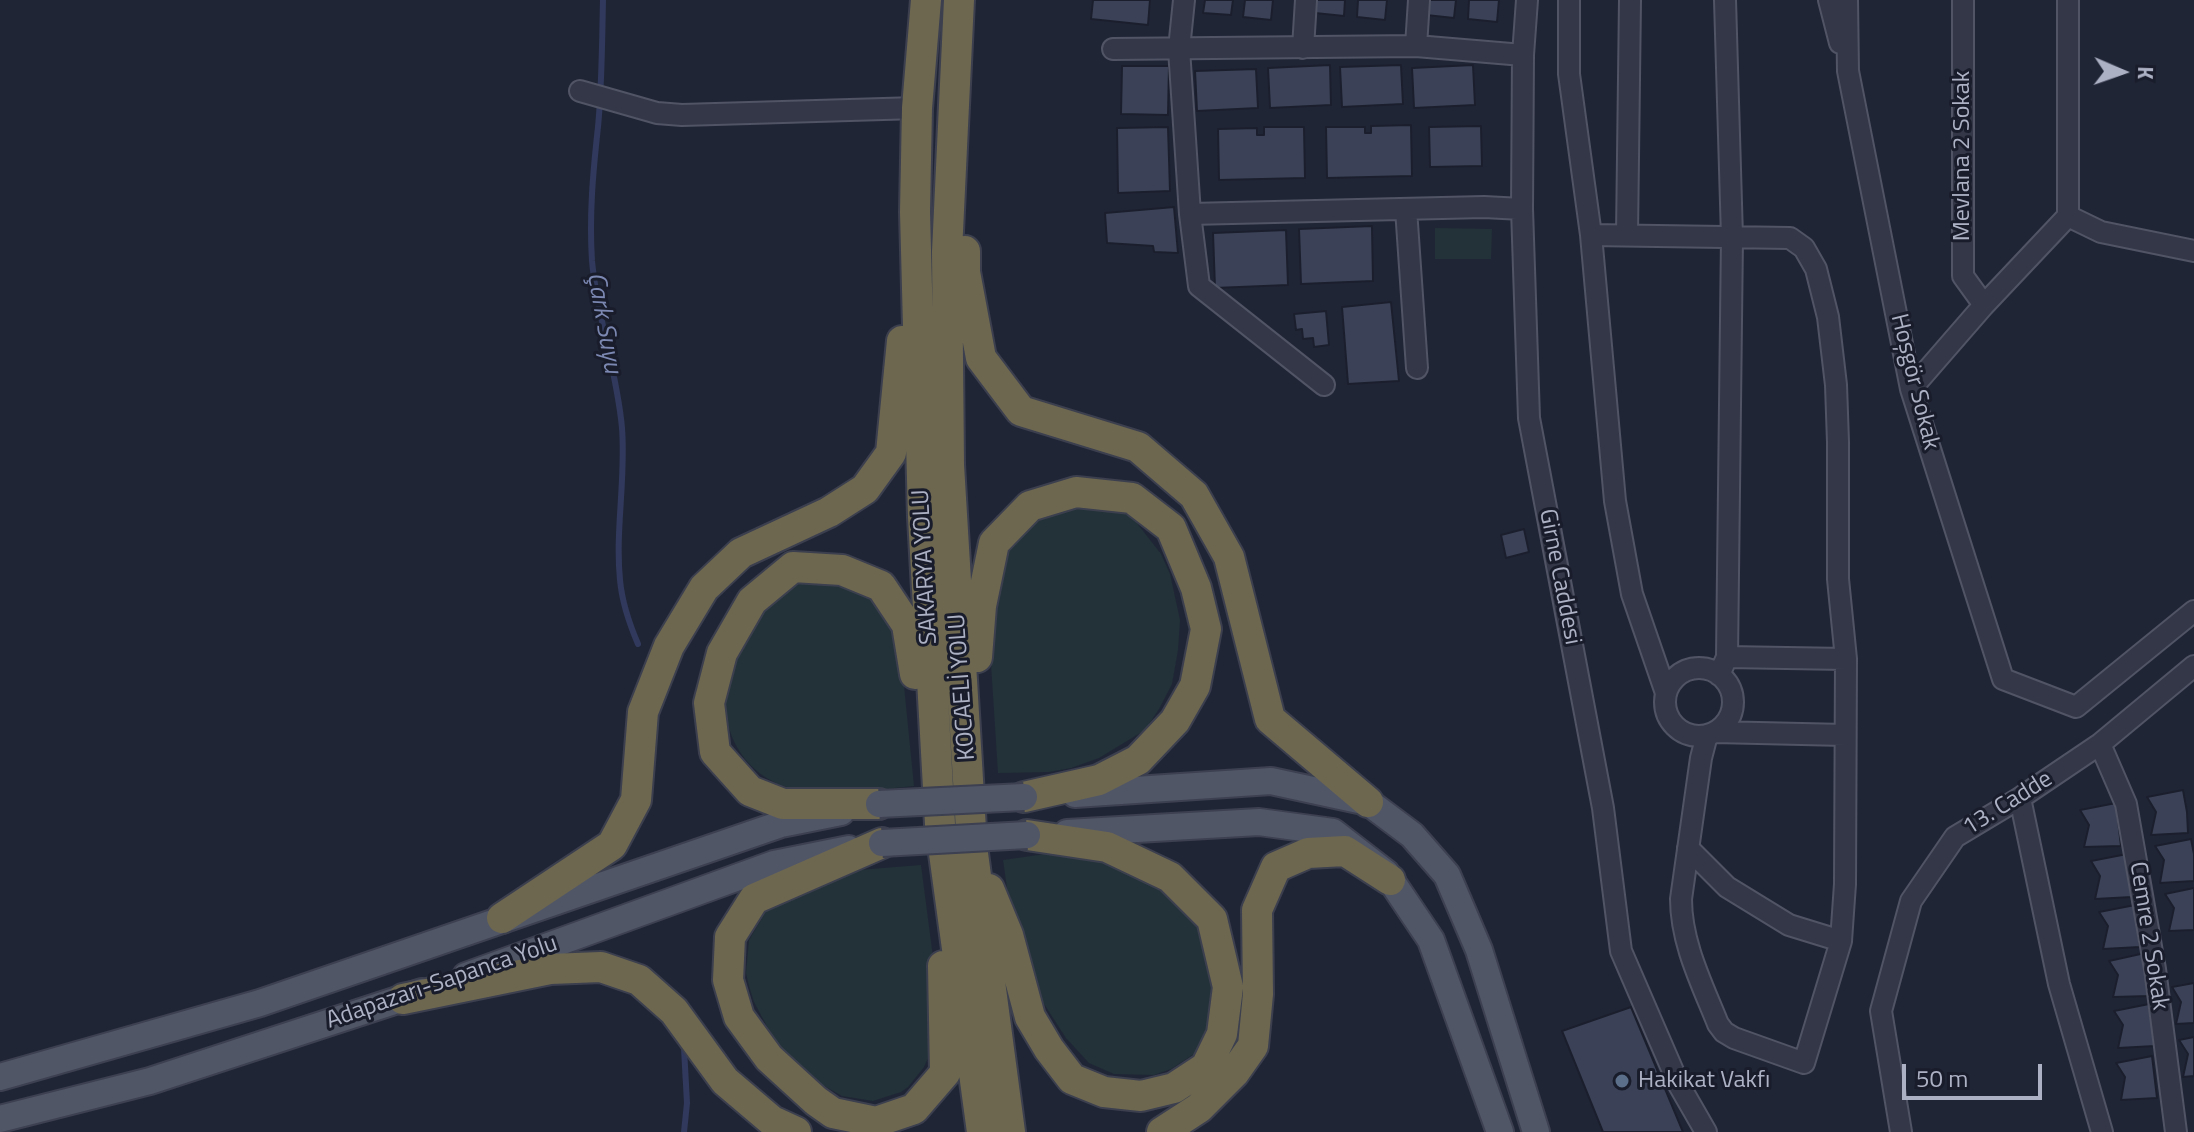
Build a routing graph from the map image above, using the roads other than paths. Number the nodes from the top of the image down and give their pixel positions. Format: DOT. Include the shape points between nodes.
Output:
graph roads {
  1 [pos="926,0"];
  2 [pos="960,0"];
  3 [pos="1184,0"];
  4 [pos="1306,0"];
  5 [pos="1419,0"];
  6 [pos="1527,0"];
  7 [pos="1569,0"];
  8 [pos="1630,0"];
  9 [pos="1725,0"];
  10 [pos="1829,0"];
  11 [pos="1847,0"];
  12 [pos="1963,0"];
  13 [pos="2068,0"];
  14 [pos="1416,46"];
  15 [pos="1303,48"];
  16 [pos="1113,49"];
  17 [pos="1179,49"];
  18 [pos="1523,55"];
  19 [pos="1848,71"];
  20 [pos="580,91"];
  21 [pos="917,108"];
  22 [pos="1406,209"];
  23 [pos="1522,209"];
  24 [pos="915,212"];
  25 [pos="1190,214"];
  26 [pos="2068,216"];
  27 [pos="1591,235"];
  28 [pos="1627,235"];
  29 [pos="1732,237"];
  30 [pos="2194,251"];
  31 [pos="1984,305"];
  32 [pos="1417,368"];
  33 [pos="1324,385"];
  34 [pos="1911,389"];
  35 [pos="2194,611"];
  36 [pos="1846,659"];
  37 [pos="1723,666"];
  38 [pos="2194,666"];
  39 [pos="1666,693"];
  40 [pos="1711,734"];
  41 [pos="1845,735"];
  42 [pos="2100,744"];
  43 [pos="968,775"];
  44 [pos="1024,797"];
  45 [pos="2020,798"];
  46 [pos="1368,802"];
  47 [pos="879,804"];
  48 [pos="939,818"];
  49 [pos="1027,835"];
  50 [pos="882,843"];
  51 [pos="972,846"];
  52 [pos="1688,848"];
  53 [pos="1390,880"];
  54 [pos="502,918"];
  55 [pos="1841,941"];
  56 [pos="403,999"];
  57 [pos="0,1077"];
  58 [pos="0,1119"];
  59 [pos="1536,1128"];
  60 [pos="796,1132"];
  61 [pos="982,1132"];
  62 [pos="1010,1132"];
  63 [pos="1162,1132"];
  64 [pos="1500,1132"];
  65 [pos="1706,1132"];
  66 [pos="1901,1132"];
  67 [pos="2102,1132"];
  68 [pos="2176,1132"];
  1 -- 21 [label="highway, SAKARYA YOLU"];
  2 -- 43 [label="highway, KOCAELİ YOLU" via="947,313 949,465"];
  2 -- 46 [label="highway" via="965,272 981,358 1021,411 1138,447 1194,495 1229,557 1270,719"];
  3 -- 17 [label="street"];
  4 -- 15 [label="street"];
  5 -- 14 [label="street"];
  6 -- 18 [label="street, Girne Caddesi"];
  7 -- 27 [label="street" via="1569,74"];
  8 -- 28 [label="street"];
  9 -- 29 [label="street"];
  10 -- 19 [label="street"];
  11 -- 19 [label="street, Hoşgör Sokak"];
  12 -- 31 [label="street, Mevlana 2 Sokak" via="1963,276"];
  13 -- 26 [label="street"];
  14 -- 15 [label="street"];
  14 -- 18 [label="street"];
  15 -- 17 [label="street"];
  16 -- 17 [label="street"];
  17 -- 25 [label="street"];
  18 -- 23 [label="street, Girne Caddesi"];
  19 -- 34 [label="street, Hoşgör Sokak"];
  20 -- 21 [label="street" via="657,113"];
  21 -- 24 [label="highway, SAKARYA YOLU"];
  22 -- 23 [label="street"];
  22 -- 25 [label="street"];
  22 -- 32 [label="street"];
  23 -- 65 [label="street, Girne Caddesi" via="1529,418 1603,808 1621,951 1679,1085"];
  24 -- 48 [label="highway, SAKARYA YOLU" via="923,517"];
  24 -- 54 [label="highway" via="891,453 865,489 741,553 704,588 669,646 643,712 636,800 612,845"];
  25 -- 33 [label="street" via="1199,286"];
  26 -- 30 [label="street" via="2101,232"];
  26 -- 31 [label="street"];
  27 -- 28 [label="street"];
  27 -- 39 [label="street" via="1615,501 1632,594"];
  28 -- 29 [label="street"];
  29 -- 36 [label="street" via="1790,238 1804,248 1816,269 1836,385 1838,579"];
  29 -- 37 [label="street"];
  31 -- 34 [label="street"];
  34 -- 35 [label="street, Hoşgör Sokak" via="2003,679 2076,707"];
  36 -- 37 [label="street"];
  36 -- 41 [label="street"];
  37 -- 39 [label="street" via="1688,670"];
  37 -- 40 [label="street" via="1733,701 1728,720"];
  38 -- 42 [label="street, 13. Cadde"];
  39 -- 40 [label="street" via="1673,724 1689,735"];
  40 -- 41 [label="street"];
  40 -- 52 [label="street" via="1701,758"];
  41 -- 55 [label="street"];
  42 -- 45 [label="street, 13. Cadde"];
  42 -- 68 [label="street, Cemre 2 Sokak" via="2126,804"];
  43 -- 44 [label="highway" via="981,606 994,543 1030,506 1076,492 1132,498 1171,528 1196,588 1206,629 1195,686 1175,721 1138,760 1099,780"];
  43 -- 51 [label="highway, KOCAELİ YOLU"];
  44 -- 46 [label="main road" via="1271,781"];
  44 -- 47 [label="main road, Adapazarı-Sapanca Yolu, bridge"];
  45 -- 66 [label="street, 13. Cadde" via="1955,837 1911,901 1881,1011"];
  45 -- 67 [label="street" via="2059,984"];
  46 -- 59 [label="main road" via="1412,835 1447,875 1479,950"];
  47 -- 48 [label="highway" via="783,804 750,791 715,752 709,703 722,653 752,601 793,567 842,570 881,586 907,625"];
  47 -- 54 [label="main road, Adapazarı-Sapanca Yolu" via="781,824"];
  48 -- 50 [label="highway" via="945,1073 914,1109 876,1122 833,1113 769,1058 739,1017 728,980 730,937 754,899"];
  48 -- 61 [label="highway, SAKARYA YOLU"];
  49 -- 50 [label="main road, Adapazarı-Sapanca Yolu, bridge"];
  49 -- 51 [label="highway" via="1107,847 1170,877 1212,919 1228,987 1222,1034 1206,1067 1174,1088 1141,1096 1104,1092 1072,1079 1030,1017 1008,935"];
  49 -- 53 [label="main road" via="1259,822 1333,832"];
  50 -- 56 [label="main road, Adapazarı-Sapanca Yolu" via="774,864"];
  51 -- 62 [label="highway, KOCAELİ YOLU"];
  52 -- 55 [label="street" via="1727,887 1789,925"];
  52 -- 55 [label="street" via="1681,918 1724,1032 1804,1063"];
  53 -- 63 [label="highway" via="1345,851 1308,853 1276,867 1257,910 1253,1046 1199,1108"];
  53 -- 64 [label="main road" via="1431,940"];
  54 -- 57 [label="main road, Adapazarı-Sapanca Yolu" via="260,1003"];
  56 -- 58 [label="main road, Adapazarı-Sapanca Yolu" via="150,1081"];
  56 -- 60 [label="highway" via="550,969 601,967 639,980 674,1011 725,1081 772,1121"];
}
